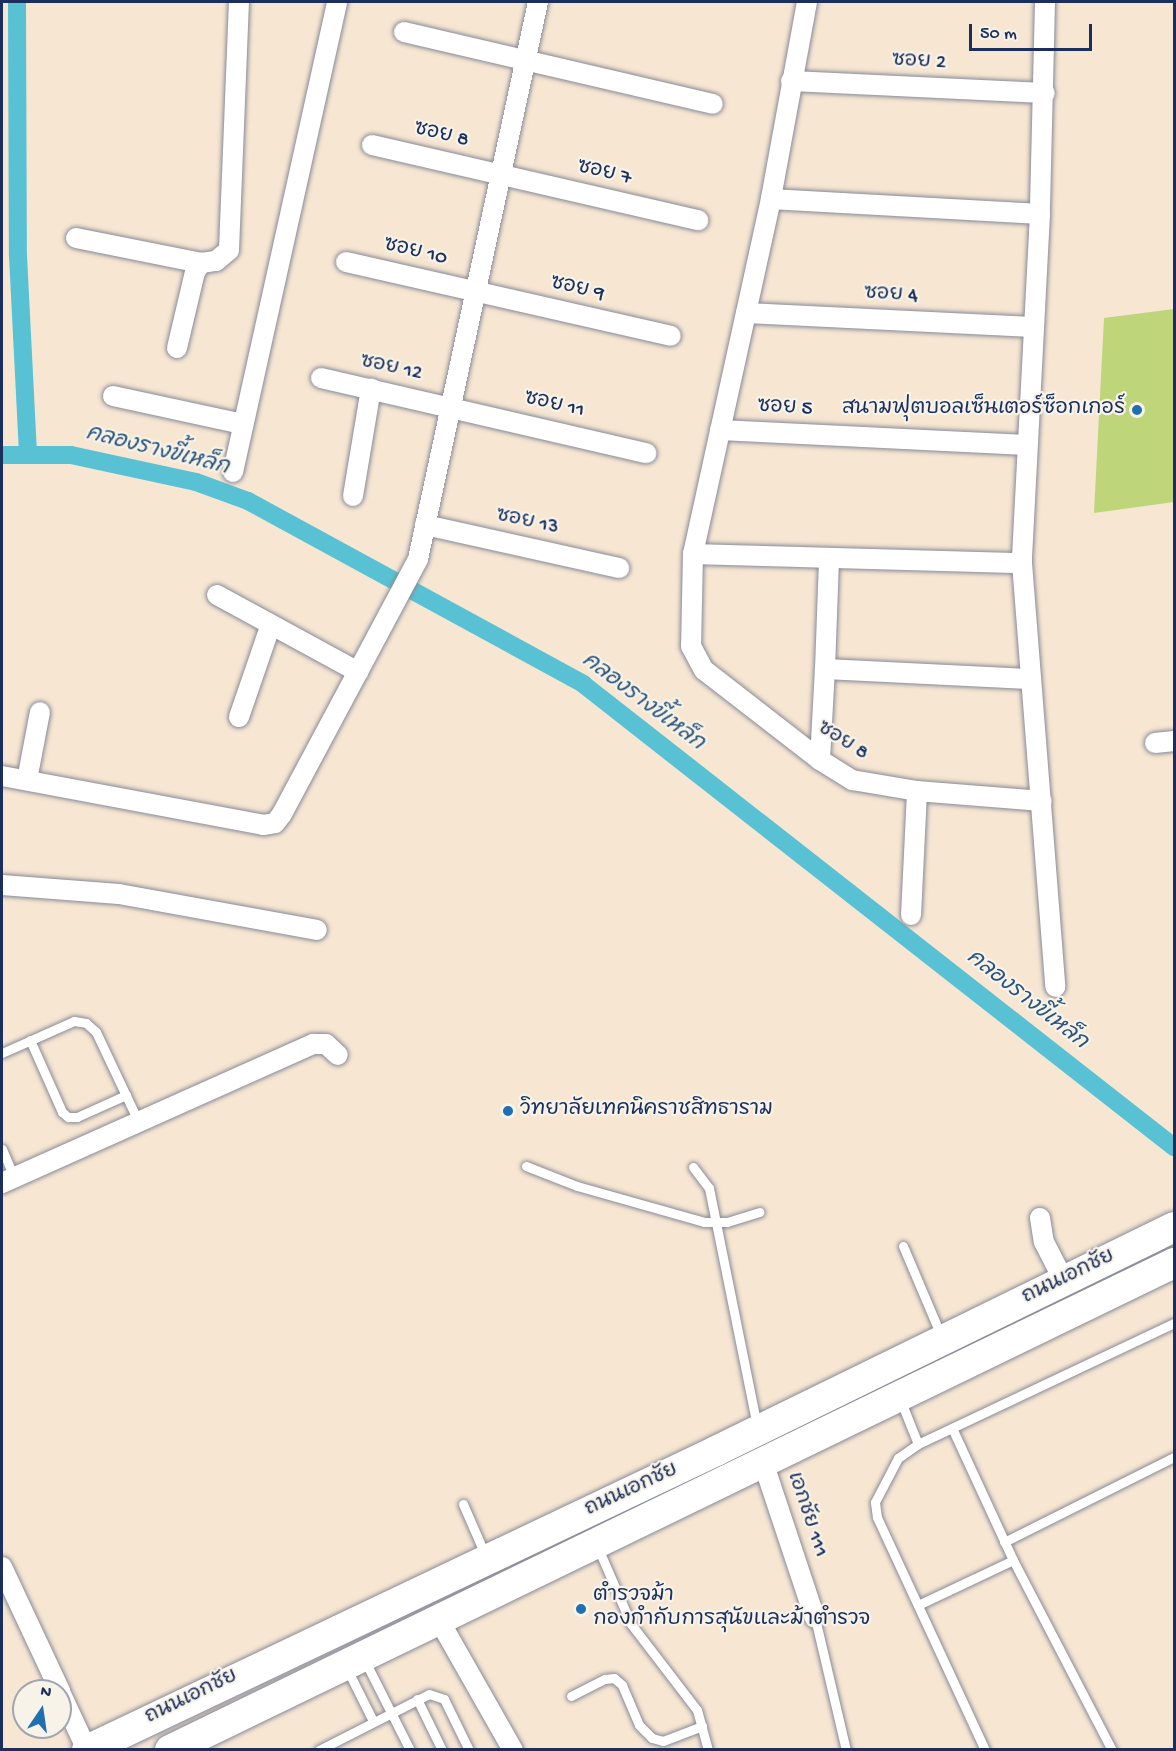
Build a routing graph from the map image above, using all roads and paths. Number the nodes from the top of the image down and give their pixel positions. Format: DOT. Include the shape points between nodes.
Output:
graph roads {
  1 [pos="239,2"];
  2 [pos="337,2"];
  3 [pos="538,2"];
  4 [pos="807,2"];
  5 [pos="1045,2"];
  6 [pos="404,32"];
  7 [pos="524,59"];
  8 [pos="791,81"];
  9 [pos="1045,93"];
  10 [pos="713,104"];
  11 [pos="372,145"];
  12 [pos="498,174"];
  13 [pos="771,199"];
  14 [pos="1040,214"];
  15 [pos="698,220"];
  16 [pos="76,238"];
  17 [pos="201,262"];
  18 [pos="346,262"];
  19 [pos="474,291"];
  20 [pos="746,313"];
  21 [pos="1033,327"];
  22 [pos="671,336"];
  23 [pos="177,348"];
  24 [pos="321,378"];
  25 [pos="371,389"];
  26 [pos="113,396"];
  27 [pos="450,406"];
  28 [pos="242,423"];
  29 [pos="720,430"];
  30 [pos="1027,445"];
  31 [pos="646,453"];
  32 [pos="233,472"];
  33 [pos="353,496"];
  34 [pos="425,525"];
  35 [pos="693,554"];
  36 [pos="829,560"];
  37 [pos="1022,563"];
  38 [pos="619,568"];
  39 [pos="217,595"];
  40 [pos="271,624"];
  41 [pos="825,669"];
  42 [pos="358,672"];
  43 [pos="1029,679"];
  44 [pos="40,712"];
  45 [pos="238,717"];
  46 [pos="1174,741"];
  47 [pos="1155,743"];
  48 [pos="820,760"];
  49 [pos="2,776"];
  50 [pos="27,780"];
  51 [pos="917,791"];
  52 [pos="1042,801"];
  53 [pos="2,885"];
  54 [pos="911,915"];
  55 [pos="317,930"];
  56 [pos="1055,987"];
  57 [pos="30,1040"];
  58 [pos="2,1053"];
  59 [pos="338,1055"];
  60 [pos="126,1095"];
  61 [pos="138,1121"];
  62 [pos="2,1149"];
  63 [pos="526,1166"];
  64 [pos="693,1167"];
  65 [pos="8,1180"];
  66 [pos="760,1212"];
  67 [pos="1040,1218"];
  68 [pos="715,1222"];
  69 [pos="1174,1227"];
  70 [pos="903,1246"];
  71 [pos="1174,1263"];
  72 [pos="1071,1296"];
  73 [pos="1174,1323"];
  74 [pos="943,1340"];
  75 [pos="899,1397"];
  76 [pos="952,1428"];
  77 [pos="758,1431"];
  78 [pos="918,1444"];
  79 [pos="1174,1457"];
  80 [pos="763,1462"];
  81 [pos="463,1504"];
  82 [pos="1004,1542"];
  83 [pos="596,1543"];
  84 [pos="486,1559"];
  85 [pos="1013,1560"];
  86 [pos="2,1567"];
  87 [pos="918,1605"];
  88 [pos="815,1618"];
  89 [pos="439,1620"];
  90 [pos="354,1660"];
  91 [pos="54,1679"];
  92 [pos="571,1696"];
  93 [pos="417,1700"];
  94 [pos="391,1710"];
  95 [pos="72,1717"];
  96 [pos="372,1721"];
  97 [pos="702,1726"];
  98 [pos="180,1747"];
  99 [pos="87,1749"];
  100 [pos="319,1749"];
  101 [pos="410,1749"];
  102 [pos="442,1749"];
  103 [pos="468,1749"];
  104 [pos="513,1749"];
  105 [pos="708,1749"];
  106 [pos="846,1749"];
  107 [pos="985,1749"];
  108 [pos="1112,1749"];
  1 -- 17 [label="street" via="229,250 216,261"];
  2 -- 28 [label="street"];
  3 -- 7 [label="street"];
  4 -- 8 [label="street"];
  5 -- 9 [label="street"];
  6 -- 7 [label="street"];
  7 -- 10 [label="street"];
  7 -- 12 [label="street"];
  8 -- 9 [label="street, ซอย 2"];
  8 -- 13 [label="street"];
  9 -- 14 [label="street"];
  11 -- 12 [label="street, ซอย 8"];
  12 -- 15 [label="street, ซอย 7"];
  12 -- 19 [label="street"];
  13 -- 14 [label="street"];
  13 -- 20 [label="street"];
  14 -- 21 [label="street"];
  16 -- 17 [label="street"];
  17 -- 23 [label="street" via="195,272"];
  18 -- 19 [label="street, ซอย 10"];
  19 -- 22 [label="street, ซอย 9"];
  19 -- 27 [label="street"];
  20 -- 21 [label="street, ซอย 4"];
  20 -- 29 [label="street"];
  21 -- 30 [label="street"];
  24 -- 25 [label="street, ซอย 12"];
  25 -- 27 [label="street, ซอย 12"];
  25 -- 33 [label="street"];
  26 -- 28 [label="street"];
  27 -- 31 [label="street, ซอย 11"];
  27 -- 34 [label="street"];
  28 -- 32 [label="street"];
  29 -- 30 [label="street, ซอย 5"];
  29 -- 35 [label="street"];
  30 -- 37 [label="street"];
  34 -- 38 [label="street, ซอย 13"];
  34 -- 42 [label="street" via="418,559"];
  35 -- 36 [label="street"];
  35 -- 48 [label="street, ซอย 8" via="691,646 704,669"];
  36 -- 37 [label="street"];
  36 -- 41 [label="street"];
  37 -- 43 [label="street"];
  39 -- 40 [label="street"];
  40 -- 42 [label="street"];
  40 -- 45 [label="street"];
  41 -- 43 [label="street"];
  41 -- 48 [label="street"];
  42 -- 50 [label="street" via="275,823 263,825"];
  43 -- 52 [label="street"];
  44 -- 50 [label="street"];
  46 -- 47 [label="street"];
  48 -- 51 [label="street, ซอย 8" via="852,780"];
  49 -- 50 [label="street"];
  51 -- 52 [label="street, ซอย 8"];
  51 -- 54 [label="street"];
  52 -- 56 [label="street"];
  53 -- 55 [label="street" via="119,894"];
  57 -- 58 [label="lane"];
  57 -- 60 [label="lane" via="74,1021 86,1023 96,1032"];
  57 -- 60 [label="lane" via="62,1113 68,1117 77,1117"];
  59 -- 61 [label="street" via="326,1044 313,1044"];
  60 -- 61 [label="lane"];
  61 -- 65 [label="street"];
  62 -- 65 [label="lane"];
  63 -- 68 [label="lane" via="577,1186"];
  64 -- 68 [label="lane" via="709,1188"];
  66 -- 68 [label="lane"];
  67 -- 72 [label="street" via="1044,1242"];
  68 -- 77 [label="lane"];
  69 -- 72 [label="main road, ถนนเอกชัย"];
  70 -- 74 [label="lane"];
  71 -- 72 [label="main road, ถนนเอกชัย"];
  72 -- 74 [label="main road, ถนนเอกชัย"];
  72 -- 75 [label="main road, ถนนเอกชัย"];
  73 -- 76 [label="lane"];
  74 -- 77 [label="main road, ถนนเอกชัย"];
  75 -- 78 [label="lane"];
  75 -- 80 [label="main road, ถนนเอกชัย"];
  76 -- 78 [label="lane"];
  76 -- 82 [label="lane"];
  77 -- 84 [label="main road, ถนนเอกชัย"];
  78 -- 87 [label="lane" via="898,1458 875,1502 877,1517"];
  79 -- 82 [label="lane"];
  80 -- 83 [label="main road, ถนนเอกชัย"];
  80 -- 88 [label="street, เอกชัย 111"];
  81 -- 84 [label="lane"];
  82 -- 85 [label="lane"];
  83 -- 89 [label="main road, ถนนเอกชัย"];
  83 -- 97 [label="lane" via="631,1624 686,1692"];
  84 -- 99 [label="main road, ถนนเอกชัย"];
  85 -- 87 [label="lane"];
  85 -- 108 [label="lane"];
  86 -- 91 [label="street"];
  87 -- 107 [label="lane"];
  88 -- 106 [label="lane"];
  89 -- 90 [label="main road, ถนนเอกชัย"];
  89 -- 104 [label="street"];
  90 -- 94 [label="lane"];
  90 -- 96 [label="lane"];
  90 -- 98 [label="main road, ถนนเอกชัย"];
  92 -- 97 [label="lane" via="614,1678 622,1685 639,1725 652,1738 663,1741"];
  93 -- 94 [label="lane"];
  93 -- 102 [label="lane"];
  93 -- 103 [label="lane" via="429,1694 444,1699"];
  94 -- 96 [label="lane"];
  94 -- 101 [label="lane"];
  95 -- 99 [label="street"];
  96 -- 100 [label="lane"];
  97 -- 105 [label="lane"];
}
